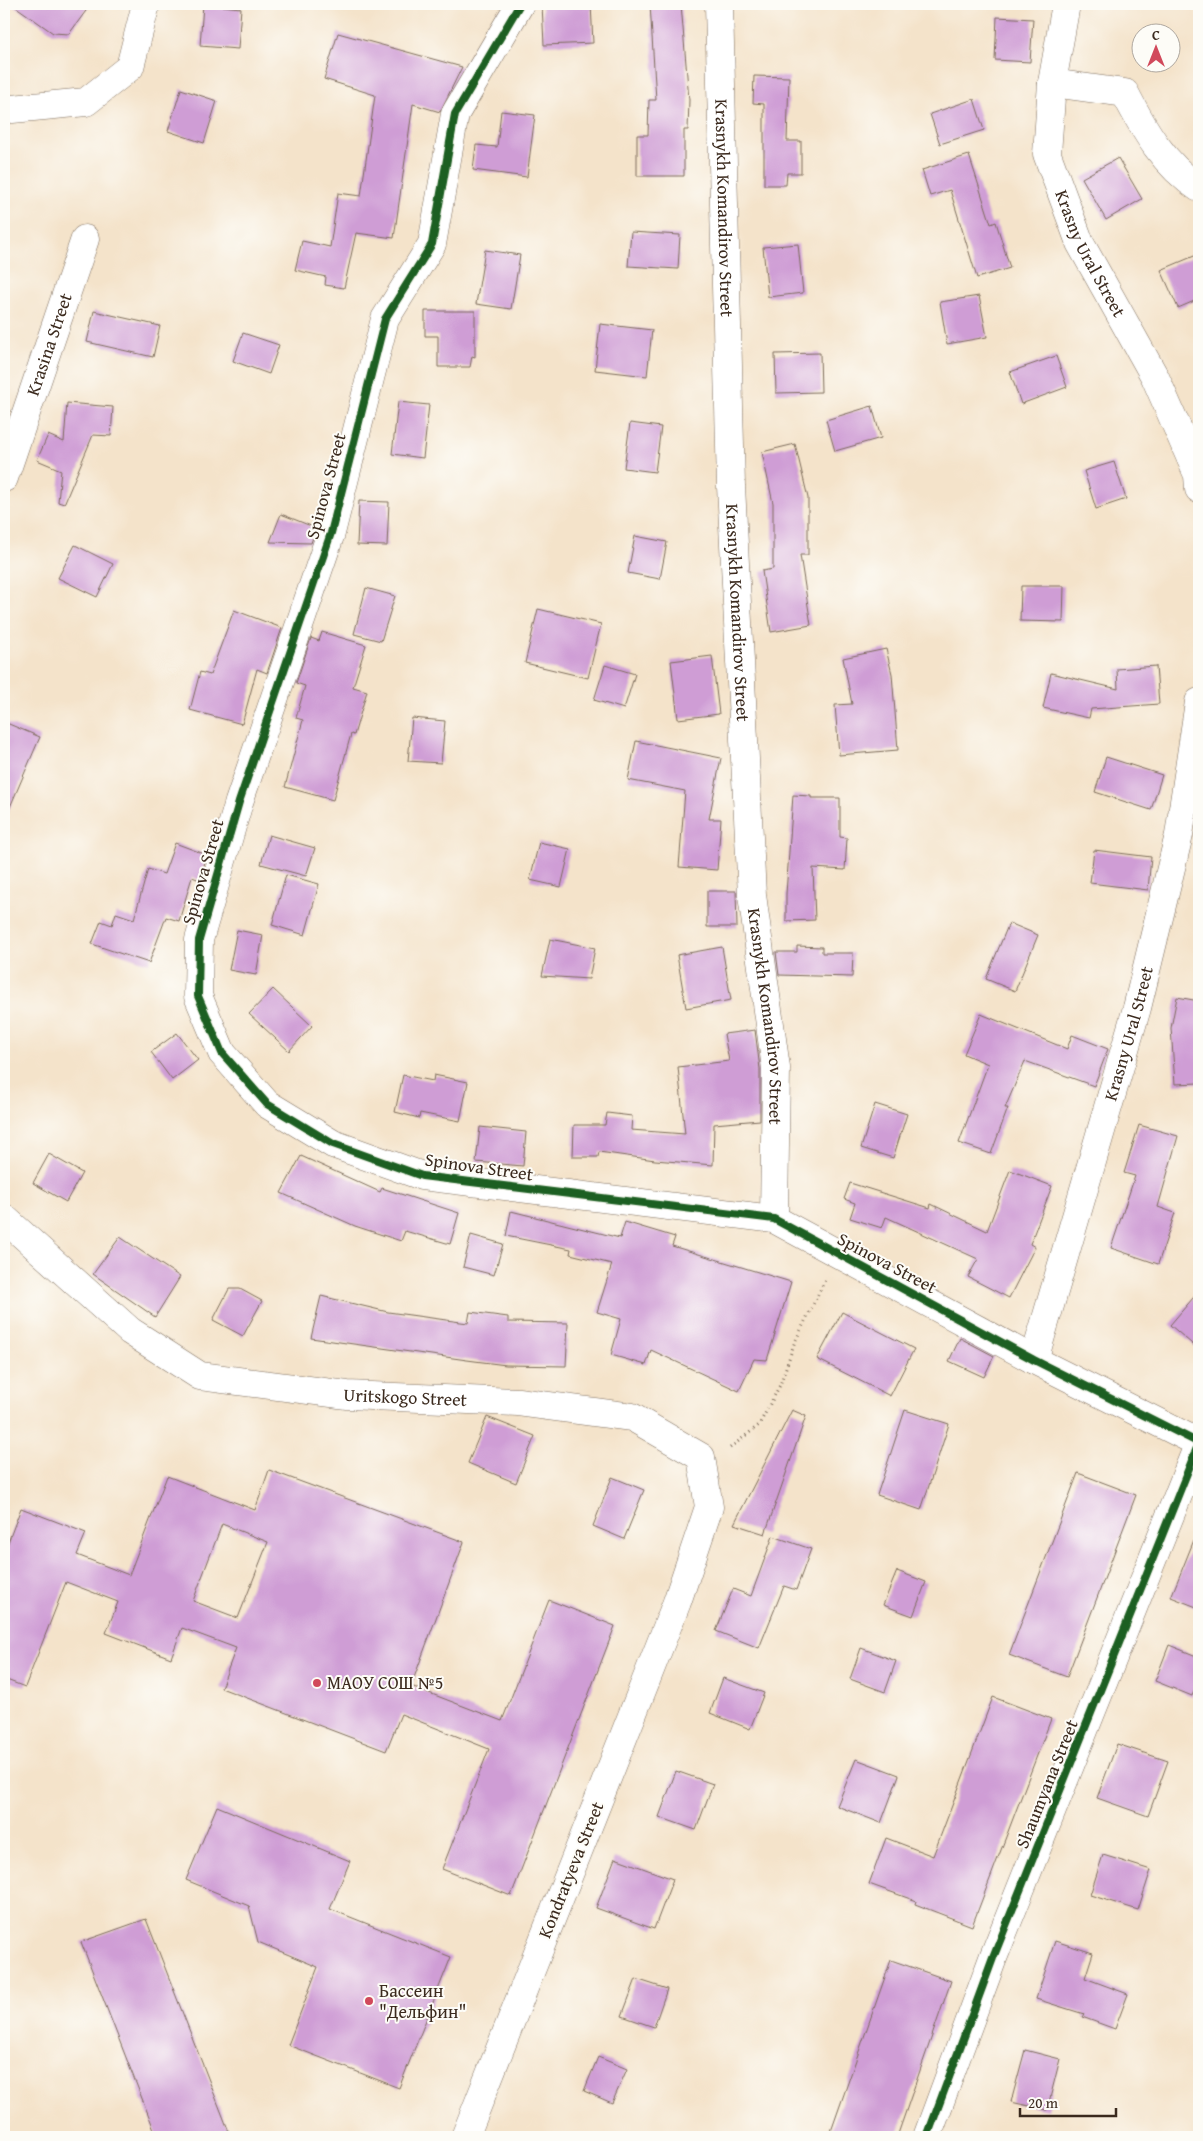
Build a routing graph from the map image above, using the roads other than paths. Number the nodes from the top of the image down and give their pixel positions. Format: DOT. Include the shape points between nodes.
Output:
graph roads {
  1 [pos="146,4"];
  2 [pos="520,4"];
  3 [pos="719,4"];
  4 [pos="1066,4"];
  5 [pos="1052,83"];
  6 [pos="12,109"];
  7 [pos="1199,188"];
  8 [pos="85,239"];
  9 [pos="4,478"];
  10 [pos="1199,489"];
  11 [pos="1199,702"];
  12 [pos="4,1218"];
  13 [pos="774,1219"];
  14 [pos="1034,1360"];
  15 [pos="1199,1444"];
  16 [pos="677,1602"];
  17 [pos="465,2137"];
  18 [pos="928,2137"];
  1 -- 6 [label="street" via="130,67 86,102"];
  2 -- 13 [label="street, Spinova Street" via="455,114 432,244 385,318 331,533 239,802 199,940 198,996 222,1053 267,1104 333,1144 422,1176"];
  3 -- 13 [label="street, Krasnykh Komandirov Street" via="731,486 752,896 776,1068"];
  4 -- 5 [label="street, Krasny Ural Street"];
  5 -- 7 [label="street" via="1125,93 1144,131 1180,175"];
  5 -- 10 [label="street, Krasny Ural Street" via="1047,154 1080,243 1155,377 1198,475"];
  8 -- 9 [label="street, Krasina Street"];
  11 -- 14 [label="street, Krasny Ural Street" via="1179,835 1137,1008"];
  12 -- 16 [label="street, Uritskogo Street" via="130,1331 200,1376 347,1395 518,1402 632,1417 640,1421 701,1457 710,1507"];
  13 -- 14 [label="street, Spinova Street"];
  14 -- 15 [label="street, Spinova Street"];
  15 -- 18 [label="street, Shaumyana Street" via="993,1958"];
  16 -- 17 [label="street, Kondratyeva Street"];
}
